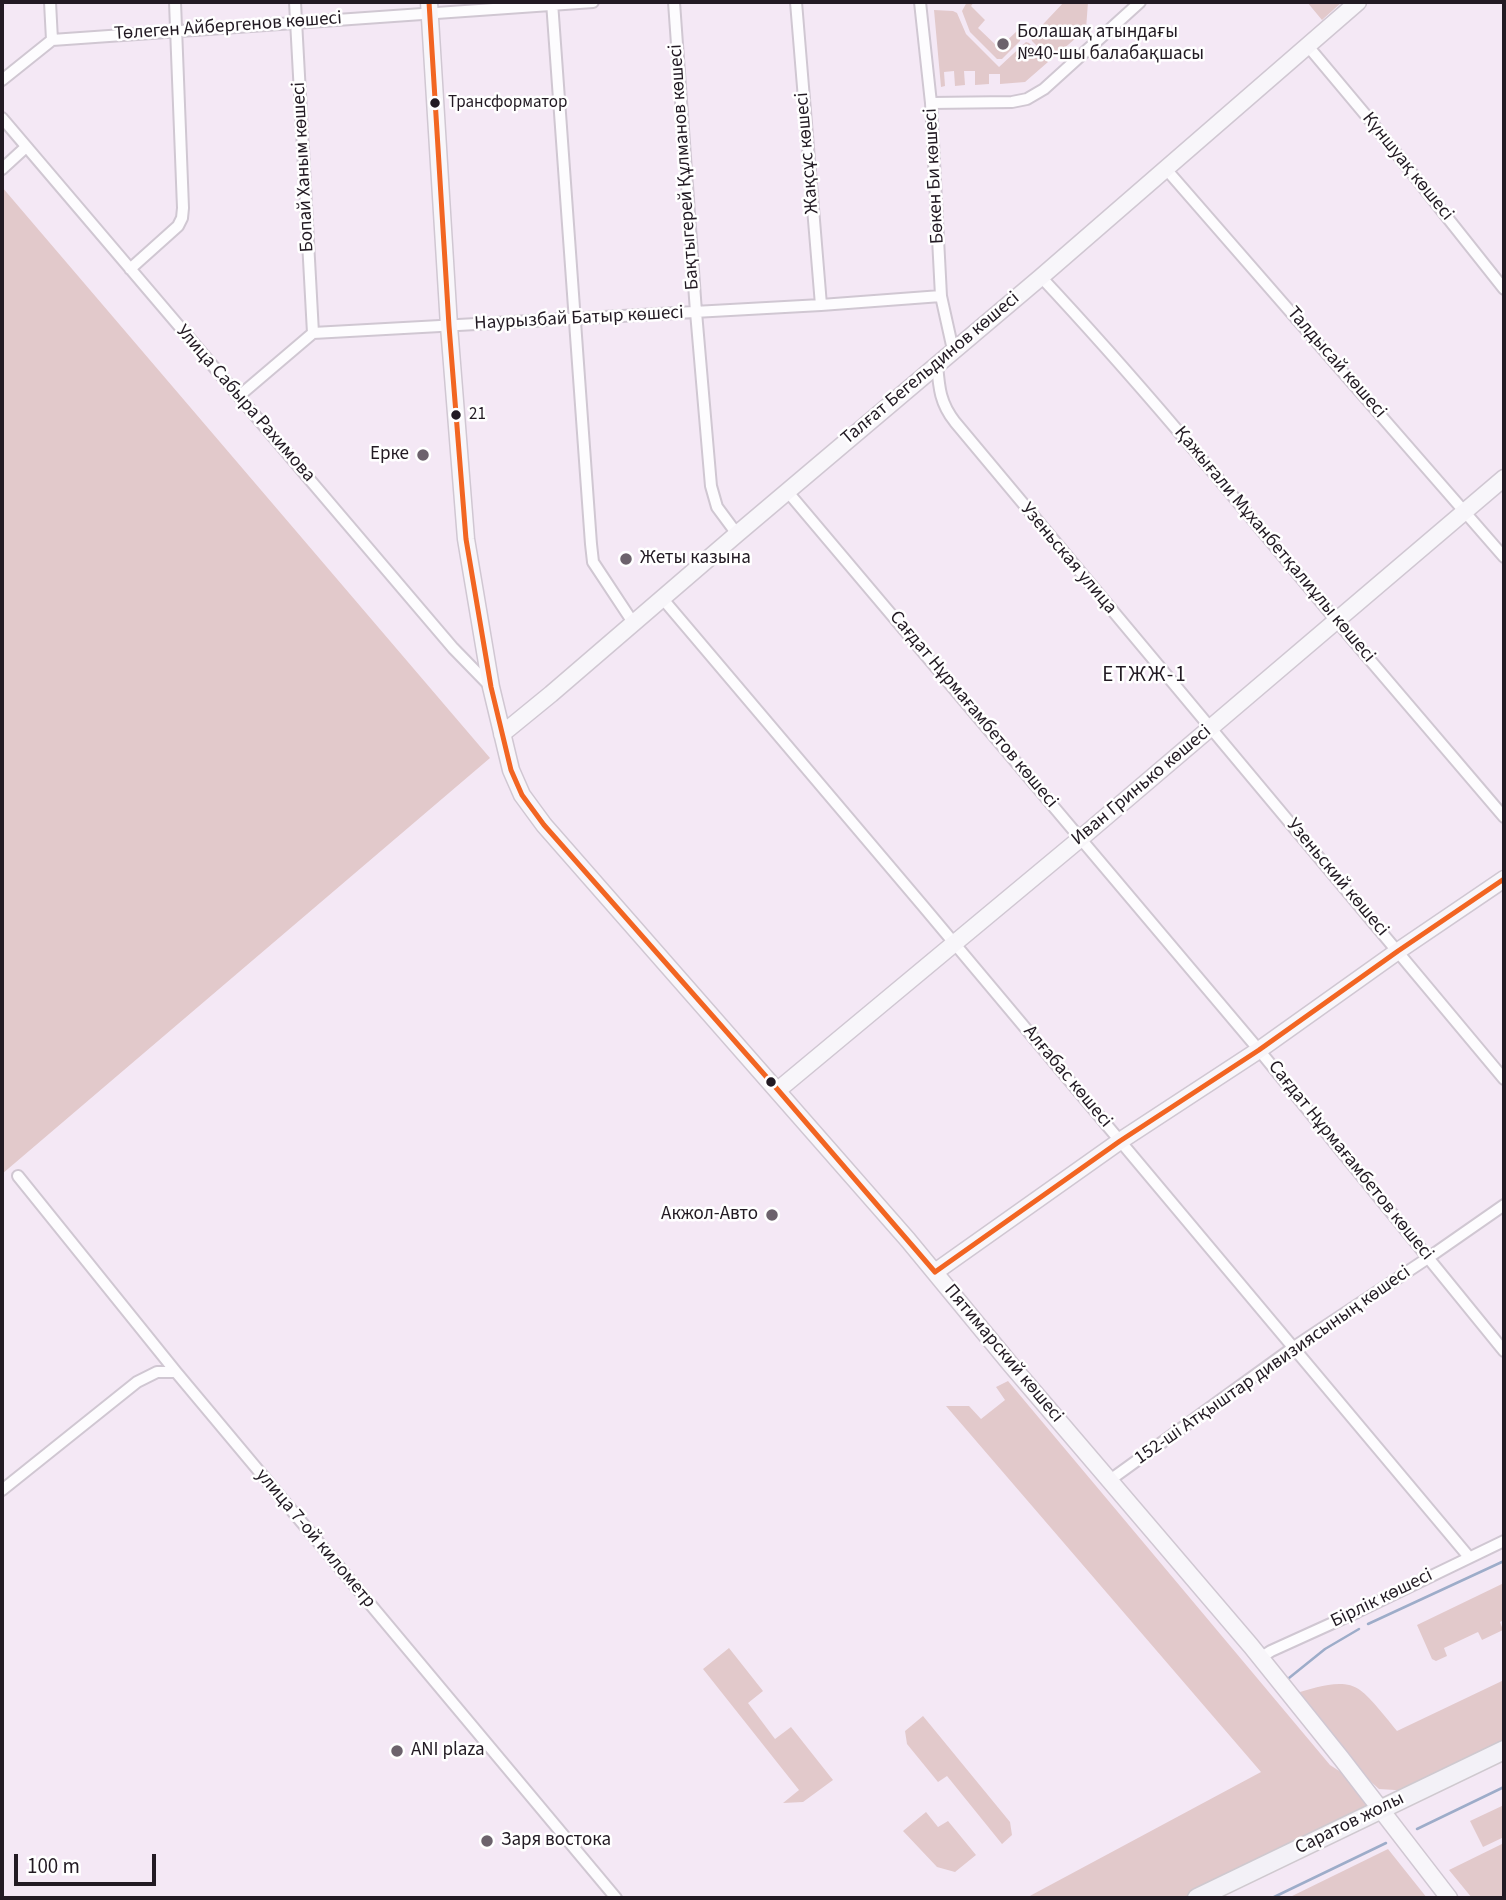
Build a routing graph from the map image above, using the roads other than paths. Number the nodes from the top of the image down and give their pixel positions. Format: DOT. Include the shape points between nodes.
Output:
graph roads {
  1 [pos="50,2"];
  2 [pos="175,2"];
  3 [pos="295,2"];
  4 [pos="593,2"];
  5 [pos="674,2"];
  6 [pos="796,2"];
  7 [pos="920,2"];
  8 [pos="1140,2"];
  9 [pos="1358,2"];
  10 [pos="552,3"];
  11 [pos="429,8"];
  12 [pos="296,23"];
  13 [pos="177,31"];
  14 [pos="52,40"];
  15 [pos="1307,46"];
  16 [pos="2,80"];
  17 [pos="930,103"];
  18 [pos="2,118"];
  19 [pos="26,147"];
  20 [pos="2,169"];
  21 [pos="1166,169"];
  22 [pos="130,269"];
  23 [pos="1041,276"];
  24 [pos="1504,289"];
  25 [pos="941,296"];
  26 [pos="821,305"];
  27 [pos="696,312"];
  28 [pos="574,318"];
  29 [pos="449,326"];
  30 [pos="313,332"];
  31 [pos="953,350"];
  32 [pos="937,364"];
  33 [pos="239,397"];
  34 [pos="1504,478"];
  35 [pos="787,491"];
  36 [pos="1465,511"];
  37 [pos="737,534"];
  38 [pos="1504,558"];
  39 [pos="663,597"];
  40 [pos="1337,621"];
  41 [pos="634,624"];
  42 [pos="491,687"];
  43 [pos="1210,729"];
  44 [pos="502,734"];
  45 [pos="1222,743"];
  46 [pos="1504,817"];
  47 [pos="1081,838"];
  48 [pos="1504,879"];
  49 [pos="956,942"];
  50 [pos="1398,951"];
  51 [pos="1259,1050"];
  52 [pos="1504,1079"];
  53 [pos="778,1090"];
  54 [pos="1120,1142"];
  55 [pos="18,1176"];
  56 [pos="1504,1205"];
  57 [pos="1429,1258"];
  58 [pos="934,1272"];
  59 [pos="1294,1347"];
  60 [pos="1504,1351"];
  61 [pos="176,1372"];
  62 [pos="1110,1479"];
  63 [pos="2,1490"];
  64 [pos="1504,1541"];
  65 [pos="1469,1557"];
  66 [pos="1261,1658"];
  67 [pos="1504,1750"];
  68 [pos="1504,1760"];
  69 [pos="1384,1813"];
  70 [pos="616,1898"];
  71 [pos="1197,1898"];
  72 [pos="1219,1898"];
  73 [pos="1449,1898"];
  1 -- 14 [label="street"];
  2 -- 13 [label="street"];
  3 -- 12 [label="street, Бопай Ханым көшесі"];
  4 -- 10 [label="street, Төлеген Айбергенов көшесі"];
  5 -- 27 [label="street, Бақтыгерей Құлманов көшесі"];
  6 -- 26 [label="street, Жақсұс көшесі"];
  7 -- 17 [label="street, Бөкен Би көшесі"];
  8 -- 17 [label="street" via="1027,99"];
  9 -- 15 [label="main road, Талғат Бегельдинов көшесі"];
  10 -- 11 [label="street, Төлеген Айбергенов көшесі"];
  10 -- 28 [label="street"];
  11 -- 12 [label="street, Төлеген Айбергенов көшесі"];
  11 -- 29 [label="main road"];
  12 -- 13 [label="street, Төлеген Айбергенов көшесі"];
  12 -- 30 [label="street, Бопай Ханым көшесі"];
  13 -- 14 [label="street, Төлеген Айбергенов көшесі"];
  13 -- 22 [label="street" via="182,218 172,233"];
  14 -- 16 [label="street"];
  15 -- 21 [label="main road, Талғат Бегельдинов көшесі"];
  15 -- 24 [label="street, Күншуақ көшесі"];
  17 -- 25 [label="street, Бөкен Би көшесі"];
  18 -- 19 [label="street, Улица Сабыра Рахимова"];
  19 -- 20 [label="street"];
  19 -- 22 [label="street, Улица Сабыра Рахимова"];
  21 -- 23 [label="main road, Талғат Бегельдинов көшесі"];
  21 -- 36 [label="street, Талдысай көшесі"];
  22 -- 33 [label="street, Улица Сабыра Рахимова"];
  23 -- 31 [label="main road, Талғат Бегельдинов көшесі"];
  23 -- 40 [label="street, Қажығали Мұханбетқалиұлы көшесі" via="1185,437"];
  25 -- 26 [label="street, Наурызбай Батыр көшесі"];
  25 -- 31 [label="street, Бөкен Би көшесі"];
  26 -- 27 [label="street, Наурызбай Батыр көшесі"];
  27 -- 28 [label="street, Наурызбай Батыр көшесі"];
  27 -- 37 [label="street, Бақтыгерей Құлманов көшесі" via="712,491 717,507"];
  28 -- 29 [label="street, Наурызбай Батыр көшесі"];
  28 -- 41 [label="street" via="593,562"];
  29 -- 30 [label="street, Наурызбай Батыр көшесі"];
  29 -- 42 [label="main road" via="466,540"];
  30 -- 33 [label="street"];
  31 -- 32 [label="main road, Талғат Бегельдинов көшесі"];
  32 -- 35 [label="main road, Талғат Бегельдинов көшесі"];
  32 -- 43 [label="street, Узеньская улица" via="943,406"];
  33 -- 42 [label="street, Улица Сабыра Рахимова"];
  34 -- 36 [label="main road, Иван Гринько көшесі"];
  35 -- 37 [label="main road, Талғат Бегельдинов көшесі"];
  35 -- 47 [label="street, Сағдат Нұрмағамбетов көшесі"];
  36 -- 38 [label="street, Талдысай көшесі"];
  36 -- 40 [label="main road, Иван Гринько көшесі"];
  37 -- 39 [label="main road, Талғат Бегельдинов көшесі"];
  39 -- 41 [label="main road, Талғат Бегельдинов көшесі"];
  39 -- 49 [label="street, Алғабас көшесі"];
  40 -- 43 [label="main road, Иван Гринько көшесі"];
  40 -- 46 [label="street, Қажығали Мұханбетқалиұлы көшесі"];
  41 -- 44 [label="main road, Талғат Бегельдинов көшесі"];
  42 -- 44 [label="main road"];
  43 -- 45 [label="street, Узеньская улица"];
  43 -- 47 [label="main road, Иван Гринько көшесі"];
  44 -- 53 [label="main road, Пятимарский көшесі" via="513,776 544,825"];
  45 -- 50 [label="street, Узеньский көшесі"];
  47 -- 49 [label="main road, Иван Гринько көшесі"];
  47 -- 51 [label="street, Сағдат Нұрмағамбетов көшесі"];
  48 -- 50 [label="main road"];
  49 -- 53 [label="main road, Иван Гринько көшесі"];
  49 -- 54 [label="street, Алғабас көшесі"];
  50 -- 51 [label="main road"];
  50 -- 52 [label="street, Узеньский көшесі"];
  51 -- 54 [label="main road"];
  51 -- 57 [label="street, Сағдат Нұрмағамбетов көшесі"];
  53 -- 58 [label="main road, Пятимарский көшесі"];
  54 -- 58 [label="main road"];
  54 -- 59 [label="street, Алғабас көшесі"];
  55 -- 61 [label="street, улица 7-ой километр"];
  56 -- 57 [label="street, 152-ші Атқыштар дивизиясының көшесі"];
  57 -- 59 [label="street, 152-ші Атқыштар дивизиясының көшесі"];
  57 -- 60 [label="street, Сағдат Нұрмағамбетов көшесі"];
  58 -- 62 [label="main road, Пятимарский көшесі"];
  59 -- 62 [label="street, 152-ші Атқыштар дивизиясының көшесі"];
  59 -- 65 [label="street, Алғабас көшесі"];
  61 -- 63 [label="street" via="157,1372 137,1381"];
  61 -- 70 [label="street, улица 7-ой километр"];
  62 -- 66 [label="main road, Пятимарский көшесі"];
  64 -- 65 [label="street, Бірлік көшесі"];
  65 -- 66 [label="street, Бірлік көшесі"];
  66 -- 69 [label="main road, Пятимарский көшесі"];
  67 -- 69 [label="main road, Саратов жолы"];
  68 -- 69 [label="main road, Саратов жолы"];
  69 -- 71 [label="main road, Саратов жолы"];
  69 -- 72 [label="main road, Саратов жолы"];
  69 -- 73 [label="main road, Пятимарский көшесі"];
}
